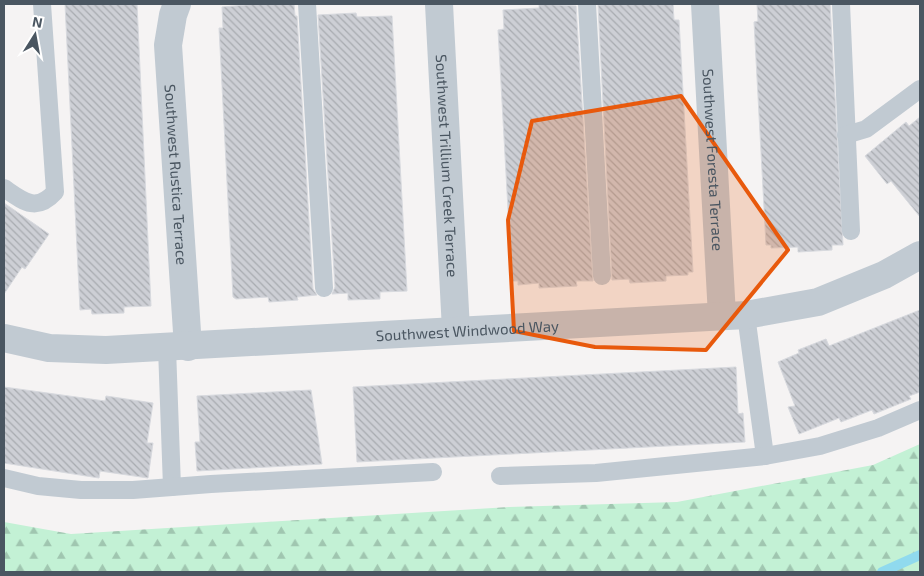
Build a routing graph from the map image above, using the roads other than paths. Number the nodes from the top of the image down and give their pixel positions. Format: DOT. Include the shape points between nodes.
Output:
graph roads {
  1 [pos="42,4"];
  2 [pos="177,4"];
  3 [pos="307,4"];
  4 [pos="439,4"];
  5 [pos="587,4"];
  6 [pos="705,4"];
  7 [pos="841,4"];
  8 [pos="920,89"];
  9 [pos="846,135"];
  10 [pos="4,188"];
  11 [pos="851,232"];
  12 [pos="920,255"];
  13 [pos="602,276"];
  14 [pos="324,288"];
  15 [pos="734,315"];
  16 [pos="456,330"];
  17 [pos="4,338"];
  18 [pos="177,347"];
  19 [pos="920,410"];
  20 [pos="765,456"];
  21 [pos="433,472"];
  22 [pos="500,476"];
  23 [pos="4,478"];
  24 [pos="172,487"];
  1 -- 10 [label="lane" via="55,192 38,204 24,202"];
  2 -- 18 [label="street, Southwest Rustica Terrace" via="168,45"];
  3 -- 14 [label="lane"];
  4 -- 16 [label="street, Southwest Trillium Creek Terrace"];
  5 -- 13 [label="lane"];
  6 -- 15 [label="street, Southwest Foresta Terrace"];
  7 -- 9 [label="lane"];
  8 -- 9 [label="lane" via="866,129"];
  9 -- 11 [label="lane"];
  12 -- 15 [label="street, Southwest Windwood Way" via="884,275 818,302"];
  15 -- 16 [label="street, Southwest Windwood Way"];
  15 -- 20 [label="lane"];
  16 -- 18 [label="street, Southwest Windwood Way"];
  17 -- 18 [label="street, Southwest Windwood Way" via="49,348"];
  18 -- 24 [label="lane"];
  19 -- 20 [label="lane" via="878,428 820,446"];
  20 -- 22 [label="lane" via="596,473"];
  21 -- 24 [label="lane"];
  23 -- 24 [label="lane" via="38,486 81,490"];
}
